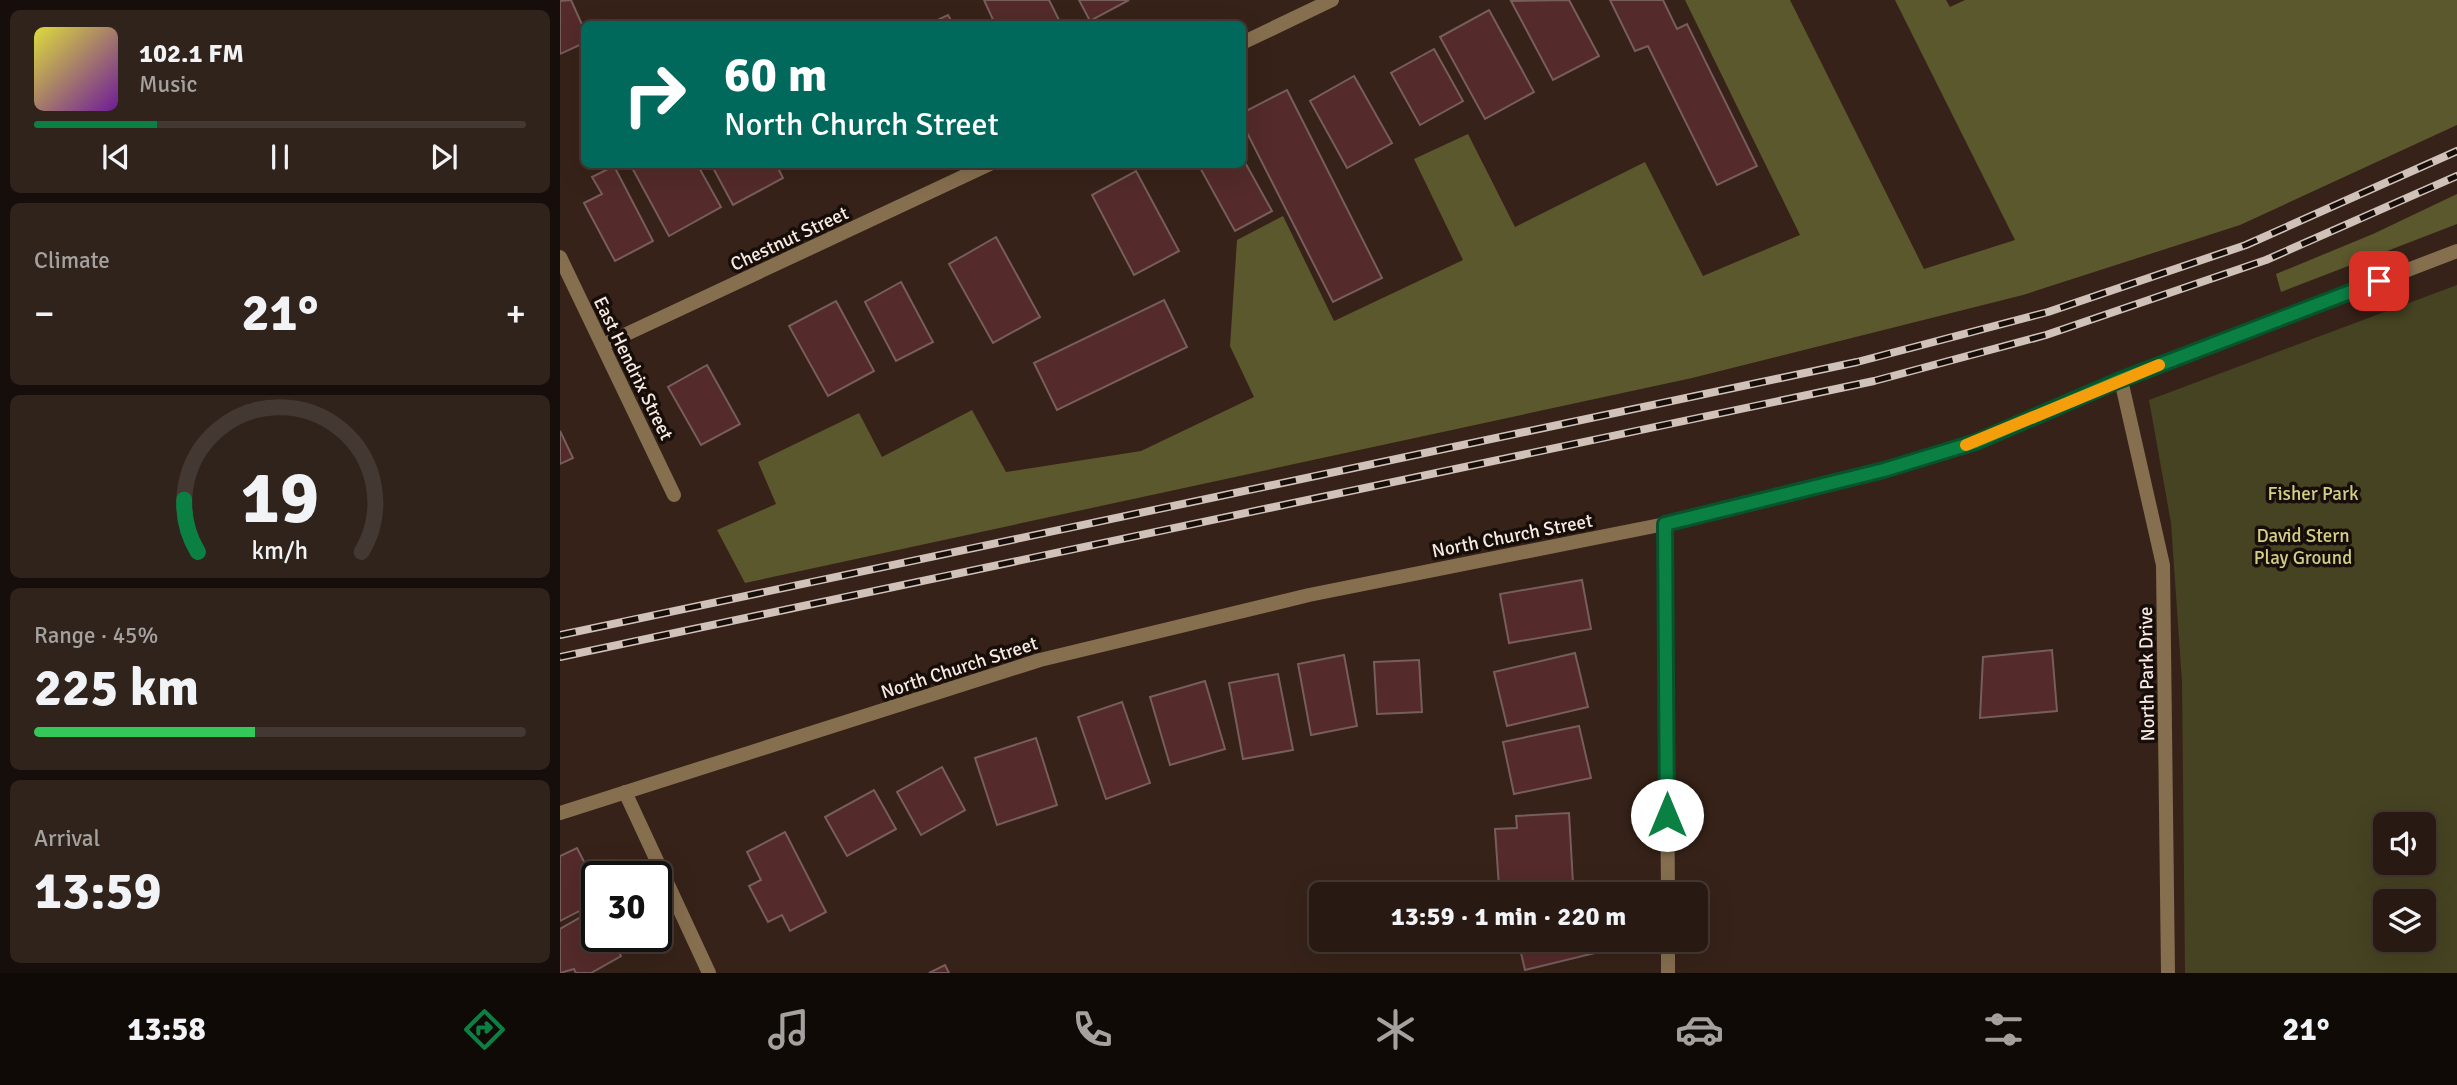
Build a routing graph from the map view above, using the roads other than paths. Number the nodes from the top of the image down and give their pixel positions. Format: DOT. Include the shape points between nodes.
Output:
graph roads {
  1 [pos="1332,0"];
  2 [pos="1246,41"];
  3 [pos="981,168"];
  4 [pos="2457,251"];
  5 [pos="560,257"];
  6 [pos="603,345"];
  7 [pos="2120,380"];
  8 [pos="674,495"];
  9 [pos="1665,524"];
  10 [pos="625,792"];
  11 [pos="560,813"];
  12 [pos="1668,882"];
  13 [pos="1668,952"];
  14 [pos="709,973"];
  15 [pos="1668,973"];
  16 [pos="2168,973"];
  1 -- 2 [label="street"];
  3 -- 6 [label="street, Chestnut Street"];
  4 -- 7 [label="street, North Church Street"];
  5 -- 6 [label="street, East Hendrix Street"];
  6 -- 8 [label="street, East Hendrix Street"];
  7 -- 9 [label="street, North Church Street" via="1976,442 1884,470"];
  7 -- 16 [label="street, North Park Drive" via="2163,565"];
  9 -- 10 [label="street, North Church Street" via="1309,595 1040,660"];
  9 -- 12 [label="street"];
  10 -- 11 [label="street, North Church Street"];
  10 -- 14 [label="street"];
  13 -- 15 [label="street"];
}
